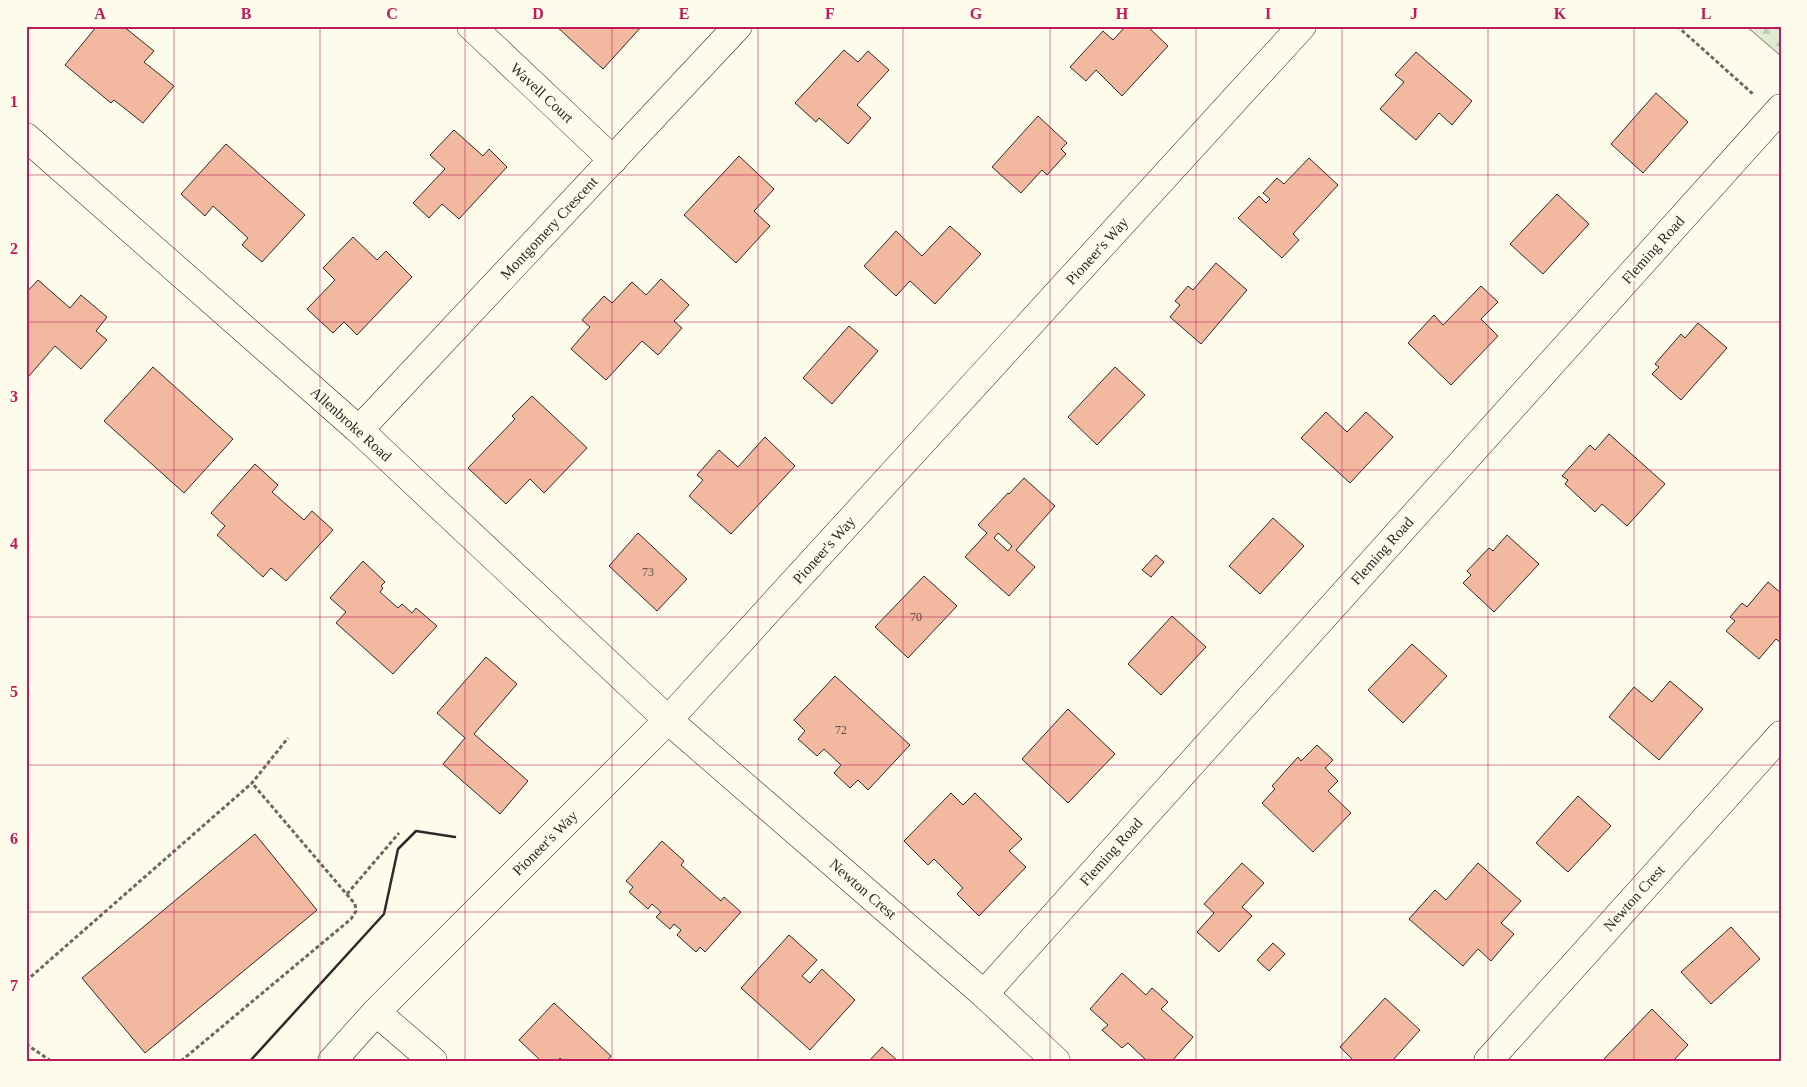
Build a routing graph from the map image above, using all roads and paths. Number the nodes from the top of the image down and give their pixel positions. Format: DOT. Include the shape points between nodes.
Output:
graph roads {
  1 [pos="471,26"];
  2 [pos="738,26"];
  3 [pos="1302,26"];
  4 [pos="1677,26"];
  5 [pos="1778,111"];
  6 [pos="26,137"];
  7 [pos="613,160"];
  8 [pos="359,430"];
  9 [pos="668,720"];
  10 [pos="1781,735"];
  11 [pos="288,738"];
  12 [pos="252,783"];
  13 [pos="398,833"];
  14 [pos="347,894"];
  15 [pos="26,981"];
  16 [pos="984,994"];
  17 [pos="376,1012"];
  18 [pos="26,1044"];
  19 [pos="51,1061"];
  20 [pos="181,1061"];
  21 [pos="332,1061"];
  22 [pos="432,1061"];
  23 [pos="1056,1061"];
  24 [pos="1488,1061"];
  1 -- 7 [label="street, Wavell Court"];
  2 -- 7 [label="street, Montgomery Crescent"];
  3 -- 9 [label="street, Pioneer's Way"];
  4 -- 5 [label="path"];
  5 -- 16 [label="street, Fleming Road"];
  6 -- 8 [label="street, Allenbroke Road"];
  7 -- 8 [label="street, Montgomery Crescent"];
  8 -- 9 [label="street, Allenbroke Road"];
  9 -- 16 [label="street, Newton Crest"];
  9 -- 17 [label="street, Pioneer's Way"];
  10 -- 24 [label="street, Newton Crest"];
  11 -- 12 [label="path"];
  12 -- 14 [label="path"];
  12 -- 15 [label="path"];
  13 -- 14 [label="path"];
  14 -- 20 [label="path" via="355,904 356,912 351,919"];
  16 -- 23 [label="street, Newton Crest"];
  17 -- 21 [label="street, Pioneer's Way"];
  17 -- 22 [label="street"];
  18 -- 19 [label="path"];
}
